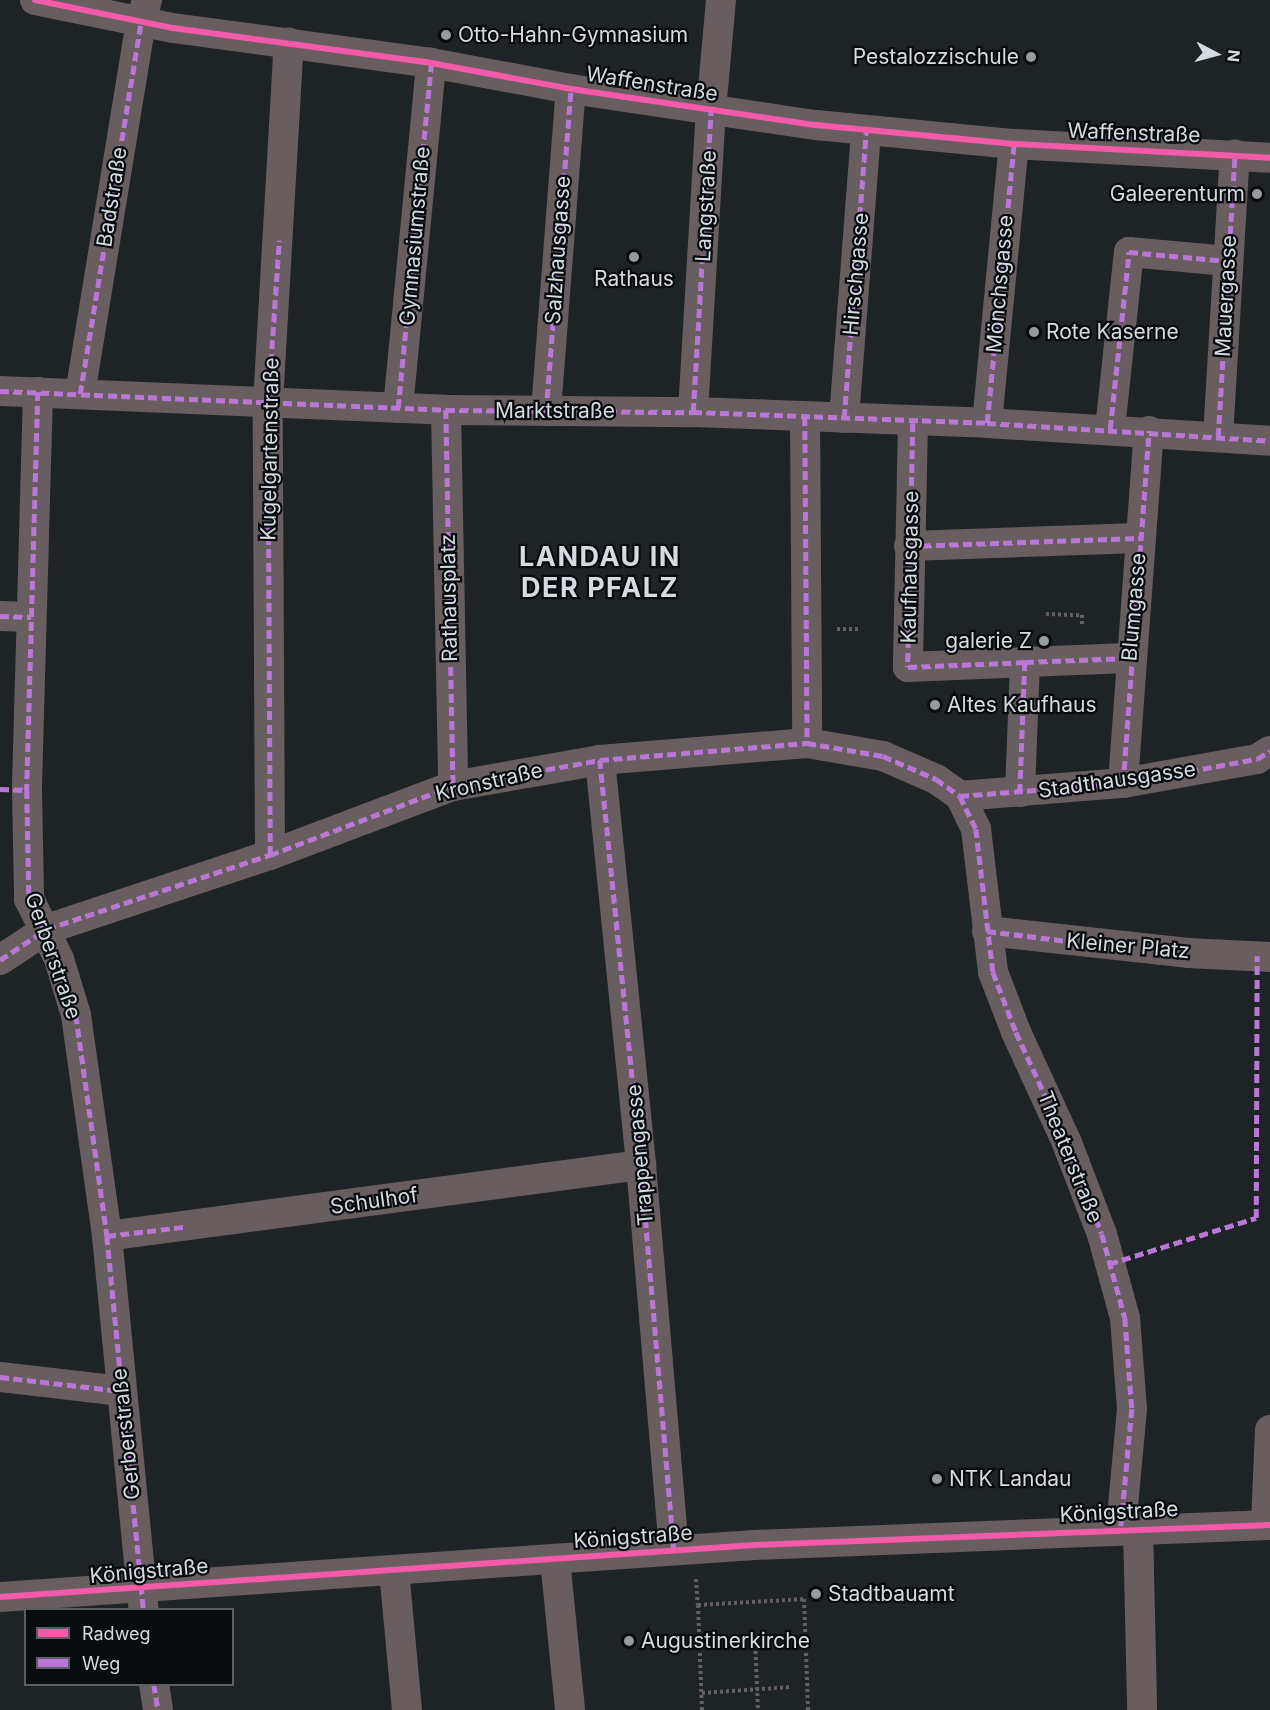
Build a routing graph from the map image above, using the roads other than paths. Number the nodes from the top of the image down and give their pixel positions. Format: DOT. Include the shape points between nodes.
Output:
graph roads {
  1 [pos="35,0"];
  2 [pos="721,0"];
  3 [pos="144,11"];
  4 [pos="289,43"];
  5 [pos="431,63"];
  6 [pos="571,89"];
  7 [pos="711,110"];
  8 [pos="866,130"];
  9 [pos="1014,144"];
  10 [pos="1235,155"];
  11 [pos="1270,158"];
  12 [pos="1228,261"];
  13 [pos="0,391"];
  14 [pos="38,392"];
  15 [pos="80,394"];
  16 [pos="268,402"];
  17 [pos="398,408"];
  18 [pos="446,410"];
  19 [pos="546,411"];
  20 [pos="693,412"];
  21 [pos="805,417"];
  22 [pos="844,418"];
  23 [pos="913,423"];
  24 [pos="987,423"];
  25 [pos="1110,429"];
  26 [pos="1149,431"];
  27 [pos="1218,437"];
  28 [pos="1270,441"];
  29 [pos="1140,538"];
  30 [pos="909,546"];
  31 [pos="0,616"];
  32 [pos="31,617"];
  33 [pos="1130,658"];
  34 [pos="1025,663"];
  35 [pos="807,743"];
  36 [pos="1270,751"];
  37 [pos="600,760"];
  38 [pos="1123,783"];
  39 [pos="453,786"];
  40 [pos="13,789"];
  41 [pos="1020,792"];
  42 [pos="960,796"];
  43 [pos="270,855"];
  44 [pos="47,929"];
  45 [pos="987,931"];
  46 [pos="1270,957"];
  47 [pos="0,960"];
  48 [pos="641,1165"];
  49 [pos="107,1236"];
  50 [pos="0,1377"];
  51 [pos="121,1392"];
  52 [pos="1270,1430"];
  53 [pos="1268,1525"];
  54 [pos="1130,1528"];
  55 [pos="674,1551"];
  56 [pos="555,1559"];
  57 [pos="394,1570"];
  58 [pos="0,1597"];
  59 [pos="143,1599"];
  60 [pos="154,1686"];
  61 [pos="158,1710"];
  62 [pos="408,1710"];
  63 [pos="570,1710"];
  64 [pos="1142,1710"];
  1 -- 3 [label="street, Waffenstraße"];
  2 -- 7 [label="street, Langstraße"];
  3 -- 4 [label="street, Waffenstraße"];
  3 -- 15 [label="street, Badstraße"];
  4 -- 5 [label="street, Waffenstraße"];
  4 -- 16 [label="street, Kugelgartenstraße"];
  5 -- 6 [label="street, Waffenstraße"];
  5 -- 17 [label="street, Gymnasiumstraße"];
  6 -- 7 [label="street, Waffenstraße"];
  6 -- 19 [label="street, Salzhausgasse"];
  7 -- 8 [label="street, Waffenstraße"];
  7 -- 20 [label="street, Langstraße"];
  8 -- 9 [label="street, Waffenstraße"];
  8 -- 22 [label="street, Hirschgasse"];
  9 -- 10 [label="street, Waffenstraße"];
  9 -- 24 [label="street, Mönchsgasse"];
  10 -- 11 [label="street, Waffenstraße"];
  10 -- 12 [label="street, Mauergasse"];
  12 -- 25 [label="street" via="1129,252"];
  12 -- 27 [label="street, Mauergasse"];
  13 -- 14 [label="street, Marktstraße"];
  14 -- 15 [label="street, Marktstraße"];
  14 -- 32 [label="street, Gerberstraße"];
  15 -- 16 [label="street, Marktstraße"];
  16 -- 17 [label="street, Marktstraße"];
  16 -- 43 [label="street, Kugelgartenstraße"];
  17 -- 18 [label="street, Marktstraße"];
  18 -- 19 [label="street, Marktstraße"];
  18 -- 39 [label="street, Rathausplatz"];
  19 -- 20 [label="street, Marktstraße"];
  20 -- 21 [label="street, Marktstraße"];
  21 -- 22 [label="street, Marktstraße"];
  21 -- 35 [label="street"];
  22 -- 23 [label="street, Marktstraße"];
  23 -- 24 [label="street, Marktstraße"];
  23 -- 30 [label="street, Kaufhausgasse"];
  24 -- 25 [label="street, Marktstraße"];
  25 -- 26 [label="street, Marktstraße"];
  26 -- 27 [label="street, Marktstraße"];
  26 -- 29 [label="street, Blumgasse"];
  27 -- 28 [label="street, Marktstraße"];
  29 -- 30 [label="street"];
  29 -- 33 [label="street, Blumgasse"];
  30 -- 34 [label="street, Kaufhausgasse" via="908,667"];
  31 -- 32 [label="street"];
  32 -- 40 [label="street, Gerberstraße"];
  33 -- 34 [label="street, Kaufhausgasse"];
  33 -- 38 [label="street, Blumgasse"];
  34 -- 41 [label="street"];
  35 -- 37 [label="street, Kronstraße"];
  35 -- 42 [label="street, Kronstraße" via="883,756 936,779"];
  36 -- 38 [label="street, Stadthausgasse" via="1257,759"];
  37 -- 39 [label="street, Kronstraße"];
  37 -- 48 [label="street, Trappengasse"];
  38 -- 41 [label="street, Stadthausgasse"];
  39 -- 43 [label="street, Kronstraße"];
  40 -- 44 [label="street, Gerberstraße" via="29,899"];
  41 -- 42 [label="street, Stadthausgasse"];
  42 -- 45 [label="street, Theaterstraße" via="976,830"];
  43 -- 44 [label="street, Kronstraße"];
  44 -- 47 [label="street, Kronstraße"];
  44 -- 49 [label="street, Gerberstraße" via="76,1015"];
  45 -- 46 [label="street, Kleiner Platz" via="1083,943"];
  45 -- 54 [label="street, Theaterstraße" via="993,972 1102,1234 1125,1318 1132,1409"];
  48 -- 49 [label="street, Schulhof"];
  48 -- 55 [label="street, Trappengasse"];
  49 -- 51 [label="street, Gerberstraße"];
  50 -- 51 [label="street"];
  51 -- 59 [label="street, Gerberstraße"];
  52 -- 53 [label="street"];
  53 -- 54 [label="street, Königstraße"];
  54 -- 55 [label="street, Königstraße"];
  54 -- 64 [label="street, Theaterstraße"];
  55 -- 56 [label="street, Königstraße"];
  56 -- 57 [label="street, Königstraße"];
  56 -- 63 [label="street"];
  57 -- 59 [label="street, Königstraße"];
  57 -- 62 [label="street"];
  58 -- 59 [label="street, Königstraße"];
  60 -- 61 [label="street"];
}
